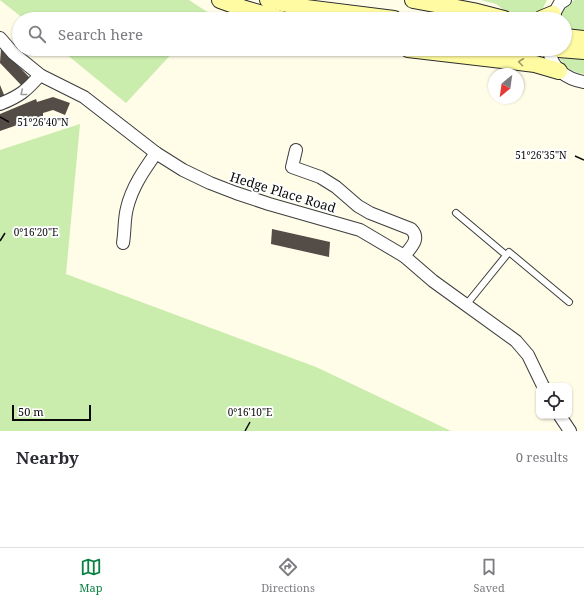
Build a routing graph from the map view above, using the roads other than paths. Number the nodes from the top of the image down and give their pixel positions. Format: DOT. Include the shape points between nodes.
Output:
graph roads {
  1 [pos="217,0"];
  2 [pos="220,0"];
  3 [pos="268,0"];
  4 [pos="413,0"];
  5 [pos="244,12"];
  6 [pos="254,12"];
  7 [pos="337,12"];
  8 [pos="480,12"];
  9 [pos="572,38"];
  10 [pos="584,39"];
  11 [pos="1,41"];
  12 [pos="572,50"];
  13 [pos="584,51"];
  14 [pos="12,52"];
  15 [pos="17,56"];
  16 [pos="467,56"];
  17 [pos="551,56"];
  18 [pos="559,71"];
  19 [pos="40,75"];
  20 [pos="584,82"];
  21 [pos="0,104"];
  22 [pos="296,150"];
  23 [pos="156,153"];
  24 [pos="456,213"];
  25 [pos="124,242"];
  26 [pos="506,255"];
  27 [pos="404,256"];
  28 [pos="569,302"];
  29 [pos="466,305"];
  30 [pos="542,383"];
  31 [pos="562,419"];
  32 [pos="570,431"];
  1 -- 5 [label="street"];
  2 -- 6 [label="street"];
  3 -- 7 [label="street"];
  4 -- 8 [label="street"];
  9 -- 10 [label="street"];
  11 -- 14 [label="street, Hedge Place Road"];
  12 -- 13 [label="street"];
  15 -- 19 [label="street, Hedge Place Road"];
  18 -- 16 [label="street, one-way" via="535,64"];
  17 -- 18 [label="street"];
  18 -- 20 [label="street" via="574,80"];
  19 -- 21 [label="street, one-way" via="18,97"];
  19 -- 23 [label="street, Hedge Place Road" via="84,97"];
  22 -- 27 [label="street" via="292,167 320,177 370,213 411,229 416,239"];
  23 -- 25 [label="street" via="133,190 127,208"];
  23 -- 27 [label="street, Hedge Place Road" via="210,183 269,204 360,230"];
  24 -- 26 [label="lane"];
  26 -- 28 [label="lane" via="509,252"];
  26 -- 29 [label="lane"];
  27 -- 29 [label="street, Hedge Place Road"];
  29 -- 30 [label="street, Hedge Place Road" via="516,341 528,355"];
  31 -- 32 [label="street"];
}
